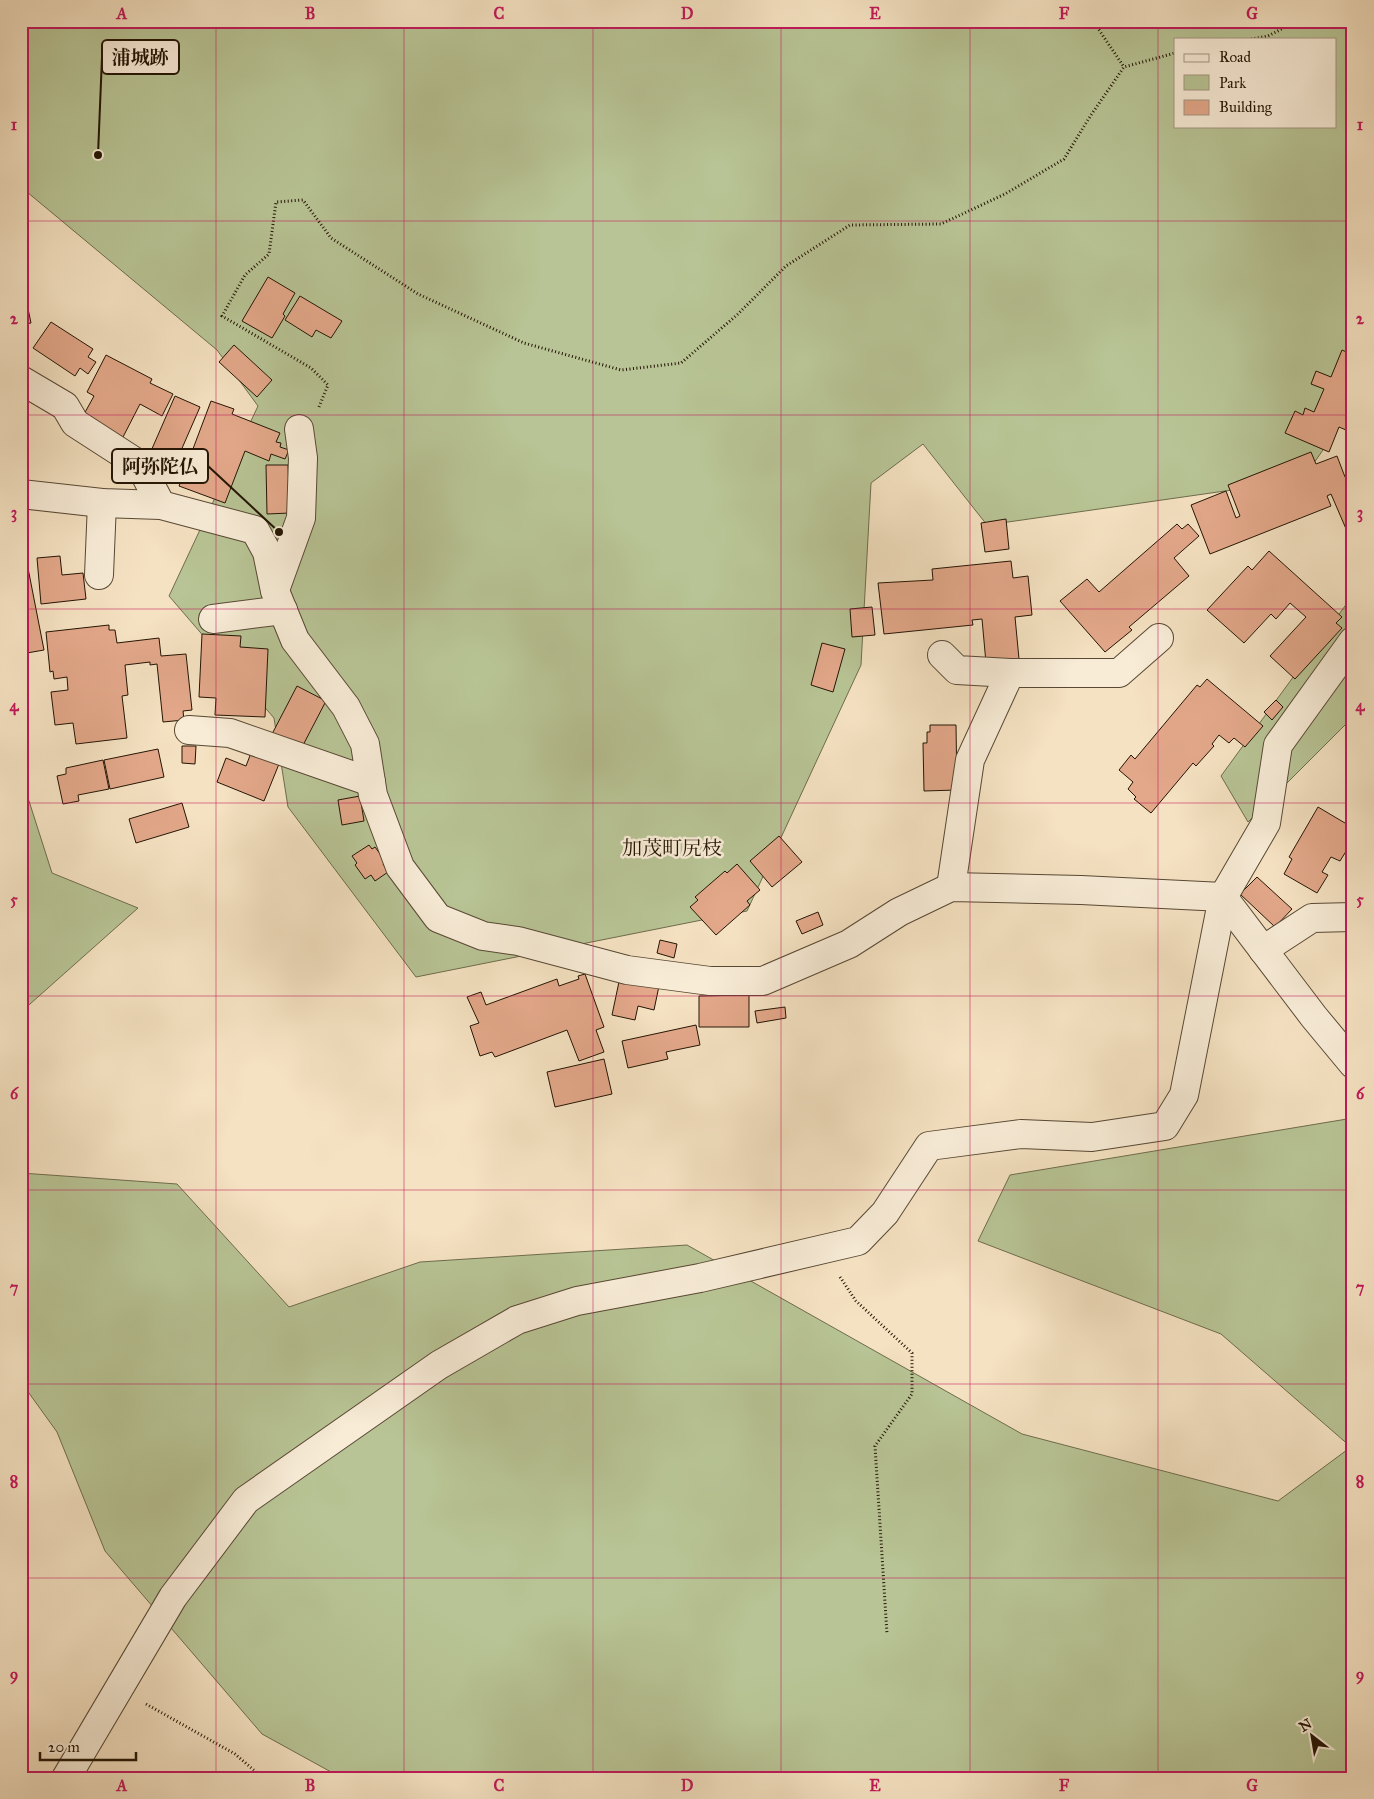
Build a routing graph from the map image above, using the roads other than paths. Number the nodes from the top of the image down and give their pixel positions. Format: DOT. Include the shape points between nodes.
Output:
graph roads {
  1 [pos="21,380"];
  2 [pos="300,438"];
  3 [pos="21,494"];
  4 [pos="102,503"];
  5 [pos="160,505"];
  6 [pos="99,575"];
  7 [pos="279,601"];
  8 [pos="213,618"];
  9 [pos="1158,638"];
  10 [pos="1353,641"];
  11 [pos="942,655"];
  12 [pos="1010,673"];
  13 [pos="189,730"];
  14 [pos="371,782"];
  15 [pos="951,887"];
  16 [pos="1223,897"];
  17 [pos="1353,917"];
  18 [pos="1263,950"];
  19 [pos="1353,1064"];
  20 [pos="66,1778"];
  1 -- 5 [label="street" via="65,406 74,423 140,465"];
  2 -- 7 [label="street" via="301,518"];
  3 -- 4 [label="street"];
  4 -- 5 [label="street"];
  4 -- 6 [label="street"];
  5 -- 7 [label="street" via="255,530 268,552"];
  7 -- 8 [label="street"];
  7 -- 14 [label="street" via="295,640 346,707 365,744"];
  9 -- 12 [label="street" via="1119,672"];
  10 -- 16 [label="street" via="1278,745 1266,822"];
  11 -- 12 [label="street" via="956,670"];
  12 -- 15 [label="street" via="970,760"];
  13 -- 14 [label="street" via="230,733"];
  14 -- 15 [label="street" via="400,867 438,918 484,936 518,941 627,970 710,981 763,981 849,944 899,912"];
  15 -- 16 [label="street"];
  16 -- 18 [label="street"];
  16 -- 20 [label="street" via="1184,1094 1166,1126 1092,1137 1021,1134 929,1146 885,1213 858,1241 700,1278 577,1301 517,1320 439,1365 246,1500 173,1597"];
  17 -- 18 [label="street" via="1312,918"];
  18 -- 19 [label="street"];
}
